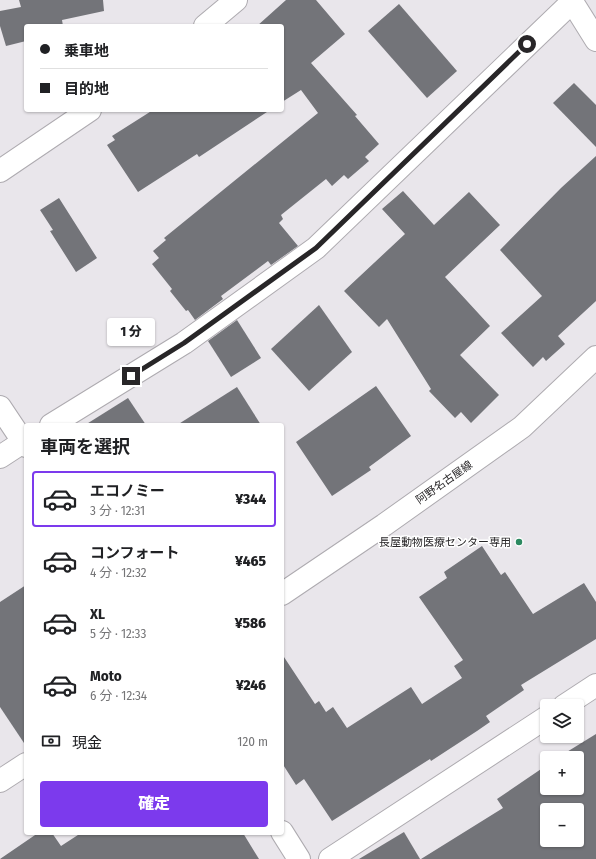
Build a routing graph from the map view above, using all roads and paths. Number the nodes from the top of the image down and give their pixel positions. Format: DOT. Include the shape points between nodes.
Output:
graph roads {
  1 [pos="236,0"];
  2 [pos="571,1"];
  3 [pos="207,24"];
  4 [pos="596,40"];
  5 [pos="87,112"];
  6 [pos="0,171"];
  7 [pos="596,357"];
  8 [pos="0,408"];
  9 [pos="54,423"];
  10 [pos="24,442"];
  11 [pos="24,444"];
  12 [pos="0,457"];
  13 [pos="284,593"];
  14 [pos="596,685"];
  15 [pos="575,699"];
  16 [pos="540,722"];
  17 [pos="24,765"];
  18 [pos="0,781"];
  19 [pos="284,835"];
  20 [pos="299,859"];
  21 [pos="330,859"];
  1 -- 3 [label="street"];
  2 -- 4 [label="street"];
  2 -- 9 [label="street" via="316,248 184,343"];
  5 -- 6 [label="street"];
  7 -- 13 [label="street, 阿野名古屋線" via="522,427"];
  8 -- 10 [label="street"];
  11 -- 12 [label="street"];
  14 -- 15 [label="street"];
  16 -- 21 [label="street"];
  17 -- 18 [label="street"];
  19 -- 20 [label="street"];
}
